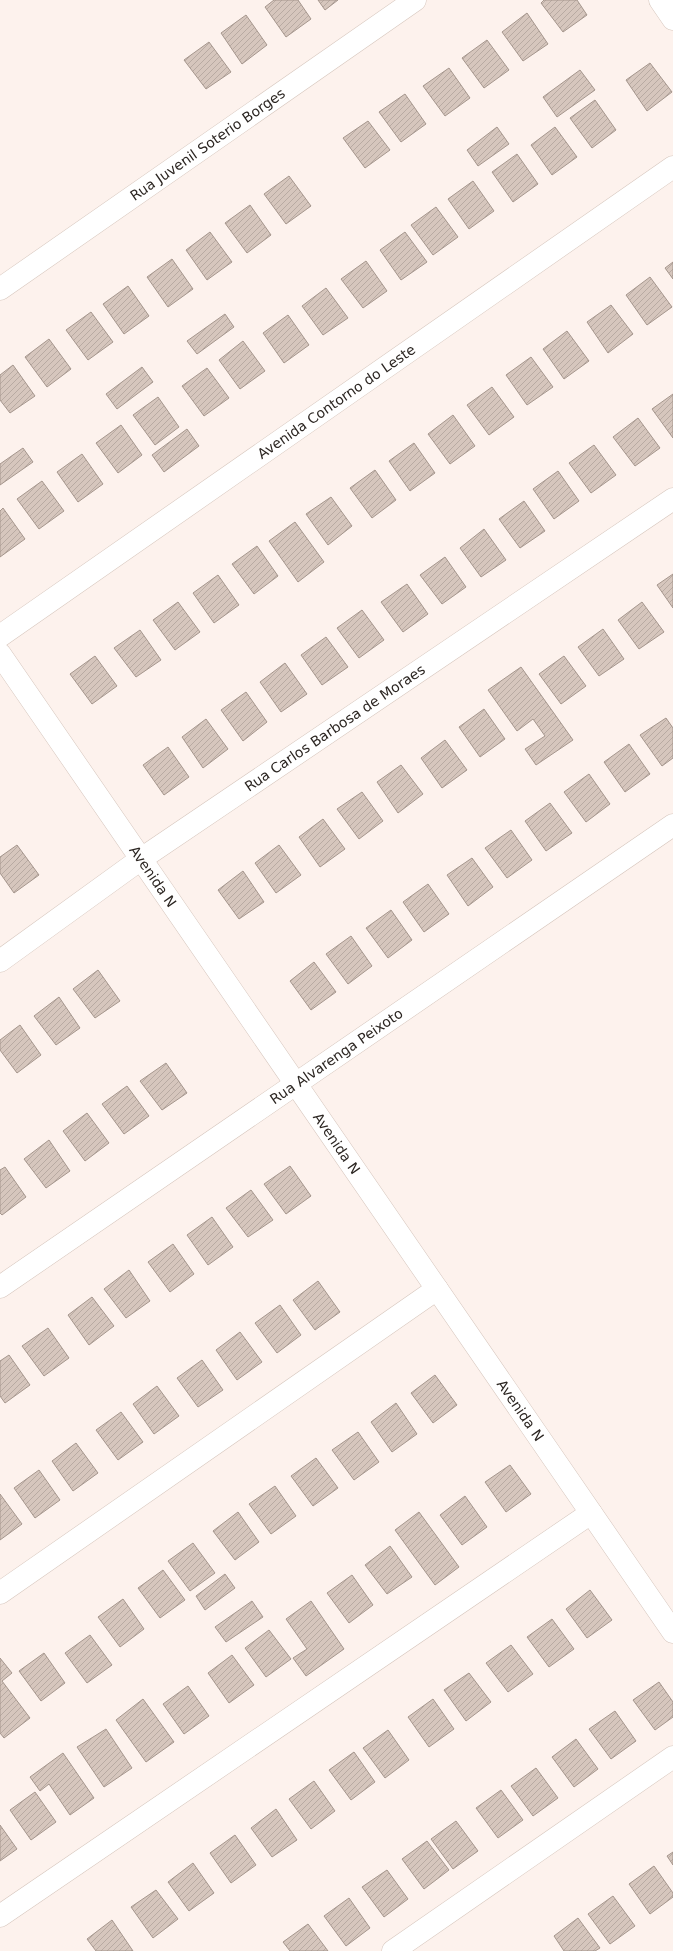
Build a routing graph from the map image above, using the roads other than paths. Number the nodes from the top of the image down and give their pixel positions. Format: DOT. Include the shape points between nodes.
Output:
graph roads {
  1 [pos="415,0"];
  2 [pos="660,0"];
  3 [pos="673,19"];
  4 [pos="673,167"];
  5 [pos="0,288"];
  6 [pos="673,500"];
  7 [pos="0,636"];
  8 [pos="0,654"];
  9 [pos="673,825"];
  10 [pos="141,859"];
  11 [pos="0,961"];
  12 [pos="295,1084"];
  13 [pos="0,1287"];
  14 [pos="437,1289"];
  15 [pos="591,1513"];
  16 [pos="0,1593"];
  17 [pos="673,1632"];
  18 [pos="673,1757"];
  19 [pos="0,1916"];
  20 [pos="393,1951"];
  1 -- 5 [label="street, Rua Juvenil Soterio Borges"];
  2 -- 3 [label="street"];
  4 -- 7 [label="street, Avenida Contorno do Leste"];
  6 -- 10 [label="street, Rua Carlos Barbosa de Moraes"];
  8 -- 10 [label="street, Avenida N"];
  9 -- 12 [label="street, Rua Alvarenga Peixoto"];
  10 -- 11 [label="street, Rua Carlos Barbosa de Moraes"];
  10 -- 12 [label="street, Avenida N"];
  12 -- 13 [label="street, Rua Alvarenga Peixoto"];
  12 -- 14 [label="street, Avenida N"];
  14 -- 15 [label="street, Avenida N"];
  14 -- 16 [label="street"];
  15 -- 17 [label="street, Avenida N"];
  15 -- 19 [label="street"];
  18 -- 20 [label="street"];
}
